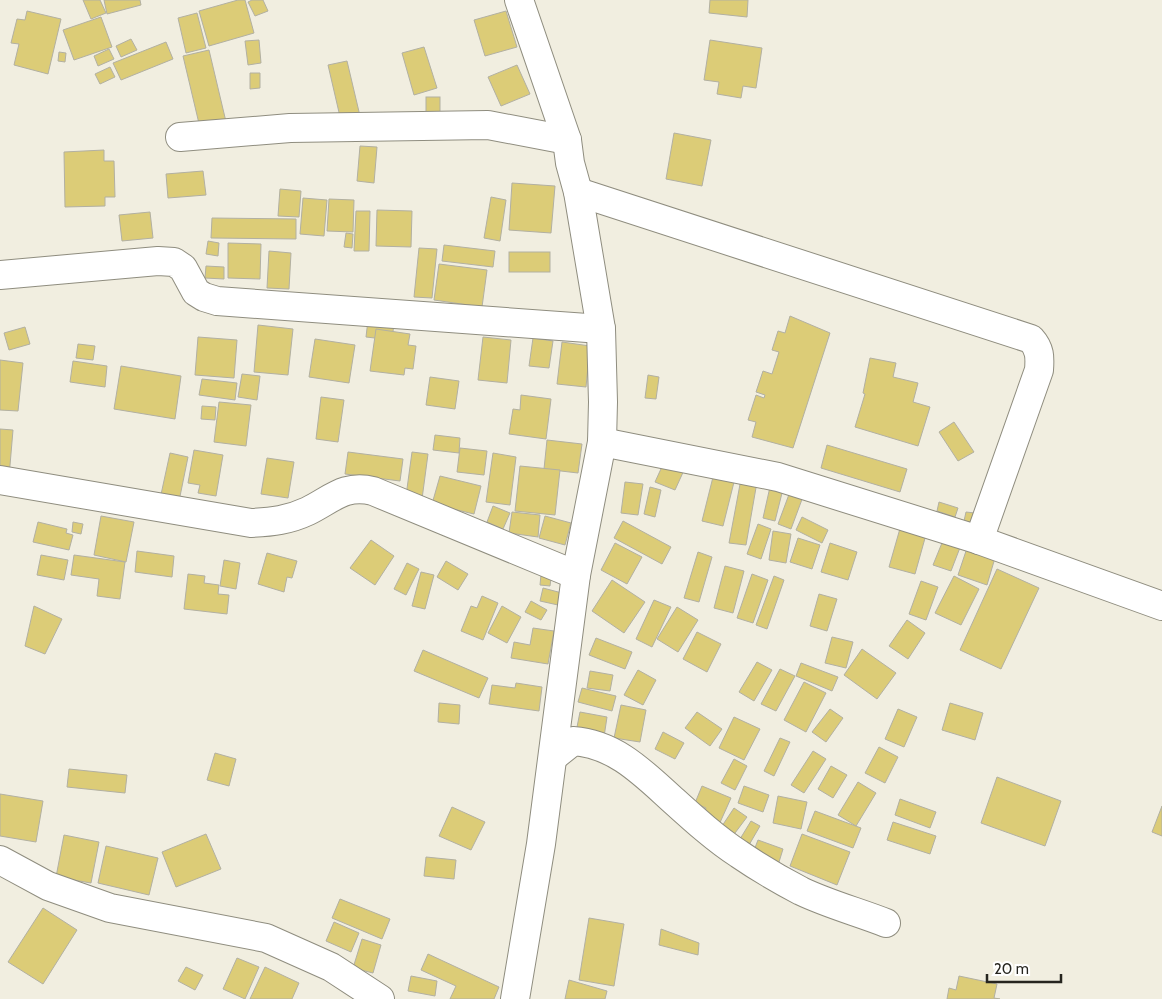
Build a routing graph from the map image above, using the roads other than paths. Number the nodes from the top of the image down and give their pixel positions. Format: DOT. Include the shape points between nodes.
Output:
graph roads {
  1 [pos="519,0"];
  2 [pos="180,137"];
  3 [pos="567,140"];
  4 [pos="578,192"];
  5 [pos="0,275"];
  6 [pos="601,329"];
  7 [pos="602,442"];
  8 [pos="0,480"];
  9 [pos="979,540"];
  10 [pos="576,575"];
  11 [pos="1162,606"];
  12 [pos="553,757"];
  13 [pos="0,860"];
  14 [pos="886,923"];
  15 [pos="380,999"];
  16 [pos="515,999"];
  1 -- 3 [label="street"];
  2 -- 3 [label="street" via="290,128 488,125"];
  3 -- 4 [label="street"];
  4 -- 6 [label="street"];
  4 -- 9 [label="street" via="1031,339 1038,346 1039,370"];
  5 -- 6 [label="street" via="174,262 183,268 196,292 217,301"];
  6 -- 7 [label="street"];
  7 -- 9 [label="street" via="778,477"];
  7 -- 10 [label="street"];
  8 -- 10 [label="street" via="251,523 277,522 308,511 350,489 362,488"];
  9 -- 11 [label="street"];
  10 -- 12 [label="street"];
  12 -- 14 [label="street" via="572,741 605,748 650,778 739,854 802,891"];
  12 -- 16 [label="street"];
  13 -- 15 [label="street" via="48,886 110,908 266,938 331,967"];
}
